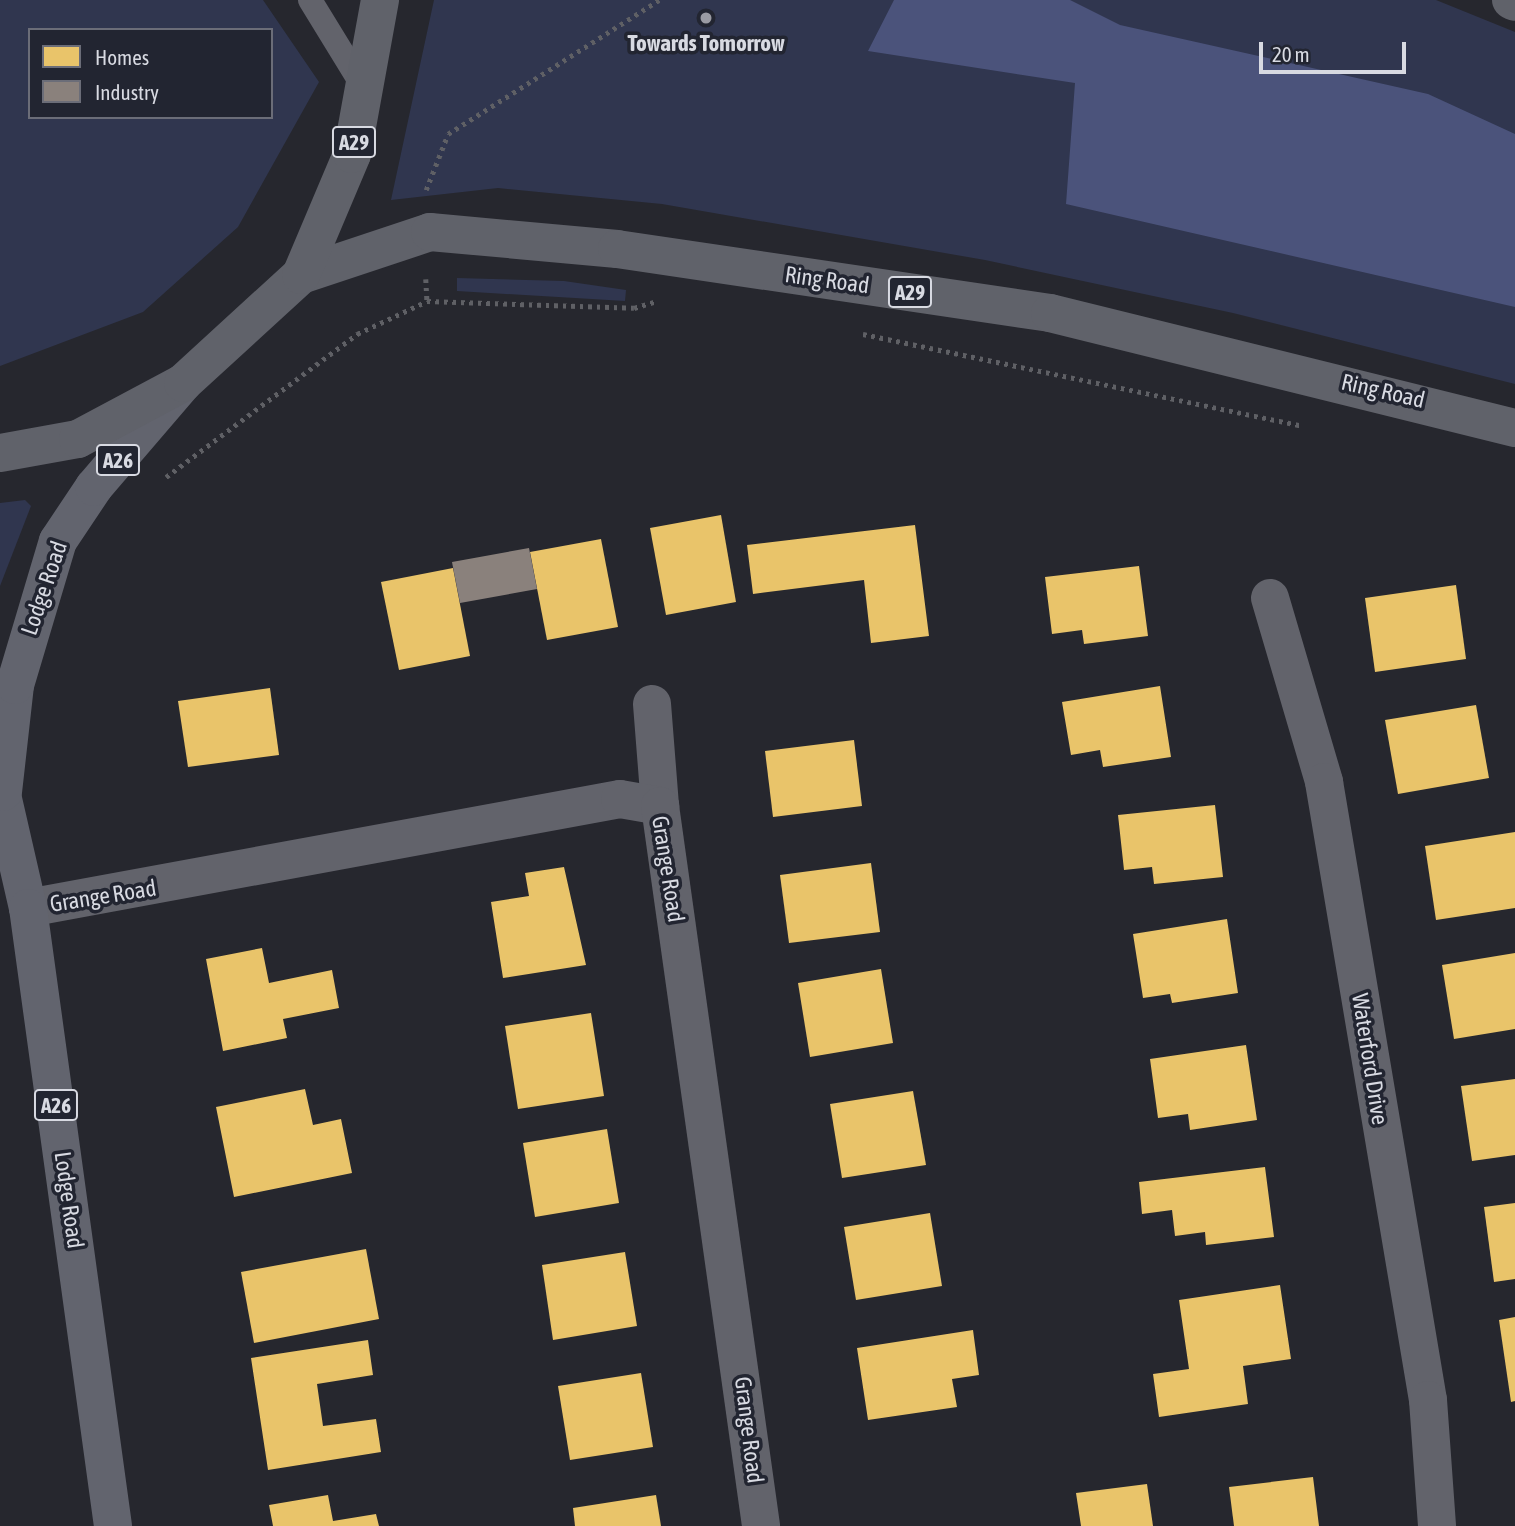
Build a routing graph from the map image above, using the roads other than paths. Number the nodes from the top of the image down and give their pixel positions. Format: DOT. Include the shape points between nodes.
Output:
graph roads {
  1 [pos="310,0"];
  2 [pos="380,0"];
  3 [pos="363,88"];
  4 [pos="301,275"];
  5 [pos="183,383"];
  6 [pos="1515,428"];
  7 [pos="0,453"];
  8 [pos="1270,598"];
  9 [pos="652,704"];
  10 [pos="2,789"];
  11 [pos="660,806"];
  12 [pos="10,860"];
  13 [pos="28,908"];
  14 [pos="113,1526"];
  15 [pos="761,1526"];
  16 [pos="1437,1526"];
  1 -- 3 [label="lane"];
  2 -- 3 [label="highway, A29"];
  3 -- 4 [label="highway, A29" via="352,154"];
  4 -- 5 [label="highway, A29"];
  4 -- 6 [label="highway, Ring Road / A29" via="430,232 617,249 1050,313"];
  5 -- 7 [label="highway, A29" via="78,439"];
  5 -- 10 [label="main road, Lodge Road / A26" via="94,487 58,541 25,640"];
  8 -- 16 [label="street, Waterford Drive" via="1324,782 1427,1400"];
  9 -- 11 [label="street"];
  10 -- 12 [label="main road, Lodge Road / A26"];
  11 -- 13 [label="street, Grange Road" via="620,799"];
  11 -- 15 [label="street, Grange Road"];
  12 -- 13 [label="main road, Lodge Road / A26"];
  13 -- 14 [label="main road, Lodge Road / A26"];
}
